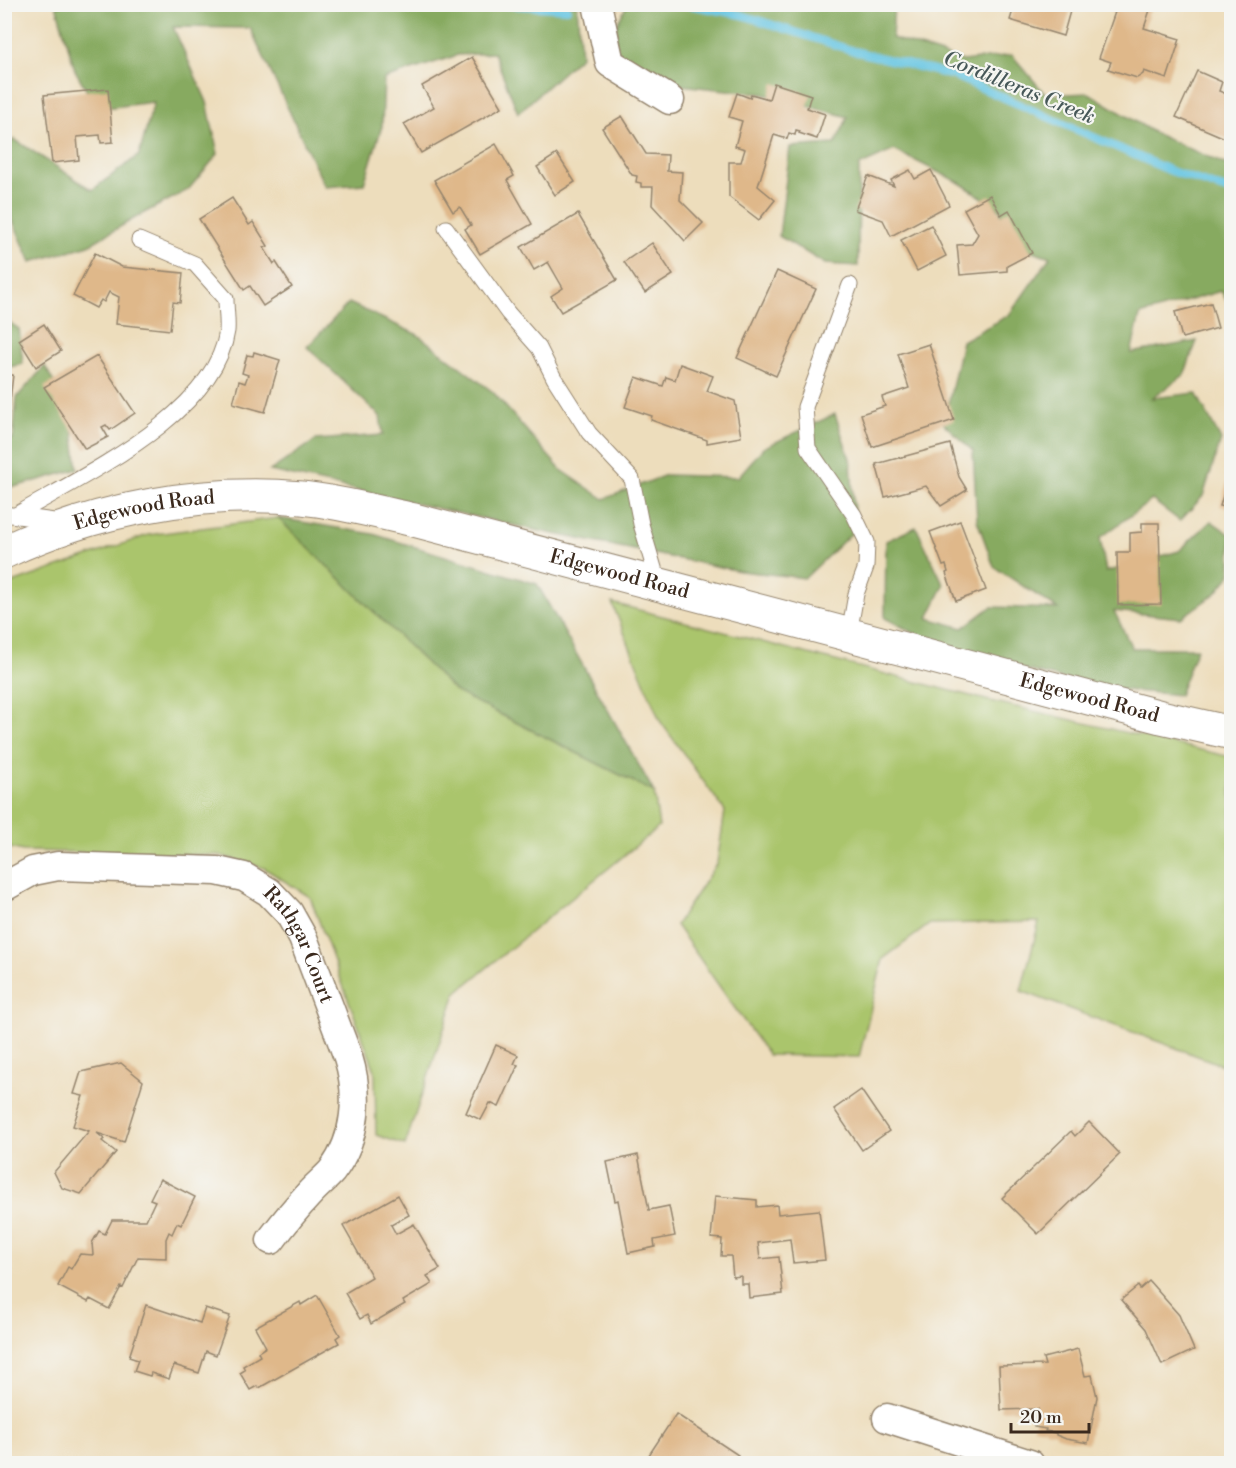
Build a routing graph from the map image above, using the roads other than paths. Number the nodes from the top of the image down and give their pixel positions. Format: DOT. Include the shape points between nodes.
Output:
graph roads {
  1 [pos="597,4"];
  2 [pos="670,100"];
  3 [pos="446,228"];
  4 [pos="139,240"];
  5 [pos="850,285"];
  6 [pos="10,514"];
  7 [pos="78,524"];
  8 [pos="4,552"];
  9 [pos="659,585"];
  10 [pos="849,634"];
  11 [pos="1232,733"];
  12 [pos="4,887"];
  13 [pos="271,1240"];
  14 [pos="887,1418"];
  15 [pos="1030,1464"];
  1 -- 2 [label="street" via="610,63"];
  3 -- 9 [label="lane" via="508,313 539,348 589,433 632,479"];
  4 -- 6 [label="lane" via="195,264 226,299 227,332 216,363 178,411 120,456"];
  5 -- 10 [label="lane" via="805,406 808,448 854,515 867,542 866,567 856,594"];
  6 -- 7 [label="lane"];
  7 -- 8 [label="main road, Edgewood Road"];
  7 -- 9 [label="main road, Edgewood Road" via="193,499 247,495 303,499 414,520"];
  9 -- 10 [label="main road, Edgewood Road"];
  10 -- 11 [label="main road, Edgewood Road"];
  12 -- 13 [label="street, Rathgar Court" via="33,871 58,866 217,871 244,877 269,892 289,913 303,938 348,1057 356,1102 345,1148 332,1171"];
  14 -- 15 [label="street"];
}
